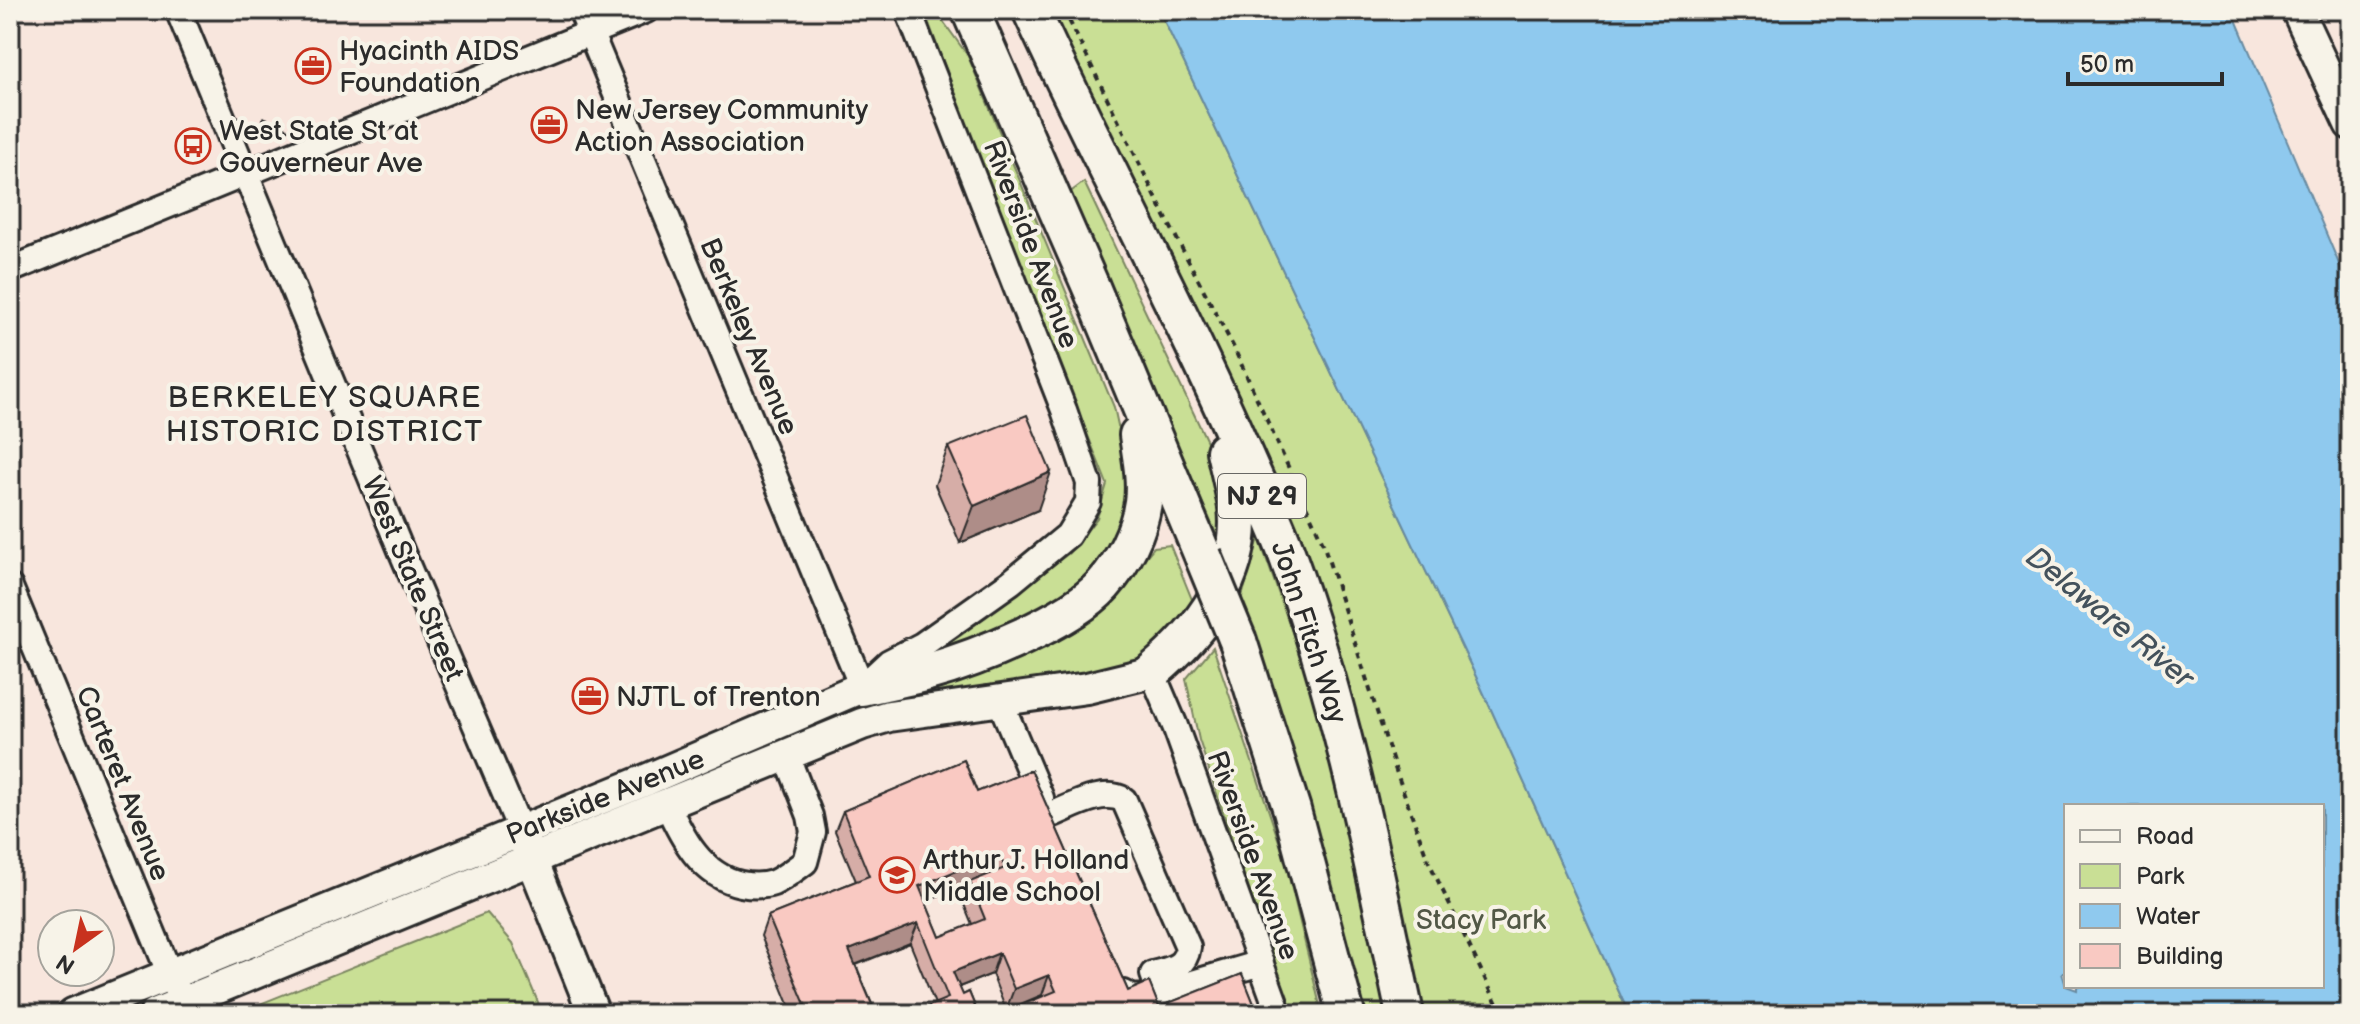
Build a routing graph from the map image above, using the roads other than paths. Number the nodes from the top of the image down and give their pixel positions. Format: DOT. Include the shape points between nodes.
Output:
graph roads {
  1 [pos="178,10"];
  2 [pos="581,10"];
  3 [pos="646,10"];
  4 [pos="908,10"];
  5 [pos="952,10"];
  6 [pos="970,10"];
  7 [pos="1031,10"];
  8 [pos="2297,10"];
  9 [pos="591,33"];
  10 [pos="989,54"];
  11 [pos="2350,124"];
  12 [pos="246,173"];
  13 [pos="1144,243"];
  14 [pos="10,270"];
  15 [pos="1131,386"];
  16 [pos="1088,502"];
  17 [pos="10,587"];
  18 [pos="1152,672"];
  19 [pos="862,687"];
  20 [pos="1000,701"];
  21 [pos="786,754"];
  22 [pos="667,804"];
  23 [pos="520,829"];
  24 [pos="532,860"];
  25 [pos="1261,963"];
  26 [pos="170,974"];
  27 [pos="1115,977"];
  28 [pos="1160,993"];
  29 [pos="168,1008"];
  30 [pos="73,1014"];
  31 [pos="594,1014"];
  32 [pos="1279,1014"];
  33 [pos="1346,1014"];
  34 [pos="1405,1014"];
  1 -- 12 [label="street, West State Street"];
  2 -- 9 [label="street, Berkeley Avenue"];
  3 -- 9 [label="street"];
  4 -- 16 [label="street, Riverside Avenue" via="1064,410 1089,483"];
  5 -- 10 [label="highway"];
  6 -- 10 [label="highway, NJ 29"];
  7 -- 13 [label="highway, John Fitch Way / NJ 29"];
  8 -- 11 [label="main road"];
  9 -- 12 [label="street"];
  9 -- 19 [label="street, Berkeley Avenue"];
  10 -- 15 [label="highway, NJ 29"];
  12 -- 14 [label="street"];
  12 -- 23 [label="street, West State Street"];
  13 -- 18 [label="highway" via="1226,451 1237,508 1230,571 1204,621"];
  13 -- 34 [label="highway, John Fitch Way / NJ 29" via="1219,397 1285,549 1314,633 1360,804"];
  15 -- 19 [label="highway" via="1143,503 1129,545 1103,586 1048,623 990,649 930,671"];
  15 -- 33 [label="highway, NJ 29, bridge" via="1238,641 1292,810"];
  16 -- 19 [label="street, Parkside Avenue" via="1068,535 1011,582 889,662"];
  17 -- 26 [label="street, Carteret Avenue"];
  18 -- 20 [label="main road, Parkside Avenue"];
  18 -- 25 [label="street, Riverside Avenue"];
  19 -- 23 [label="main road, Parkside Avenue"];
  20 -- 21 [label="main road, Parkside Avenue" via="889,716"];
  20 -- 28 [label="street" via="1051,823 1101,796 1124,800 1188,947 1180,965 1153,974"];
  21 -- 22 [label="main road, Parkside Avenue"];
  21 -- 22 [label="street" via="813,832 805,862 771,884 732,882 708,869"];
  22 -- 24 [label="main road, Parkside Avenue"];
  23 -- 24 [label="main road, West State Street"];
  23 -- 26 [label="main road, Parkside Avenue"];
  24 -- 29 [label="main road, Parkside Avenue"];
  24 -- 31 [label="main road, West State Street"];
  25 -- 28 [label="street"];
  25 -- 32 [label="street, Riverside Avenue"];
  26 -- 29 [label="street, Carteret Avenue"];
  26 -- 30 [label="main road, Parkside Avenue"];
  27 -- 28 [label="street" via="1121,992 1132,998"];
}
